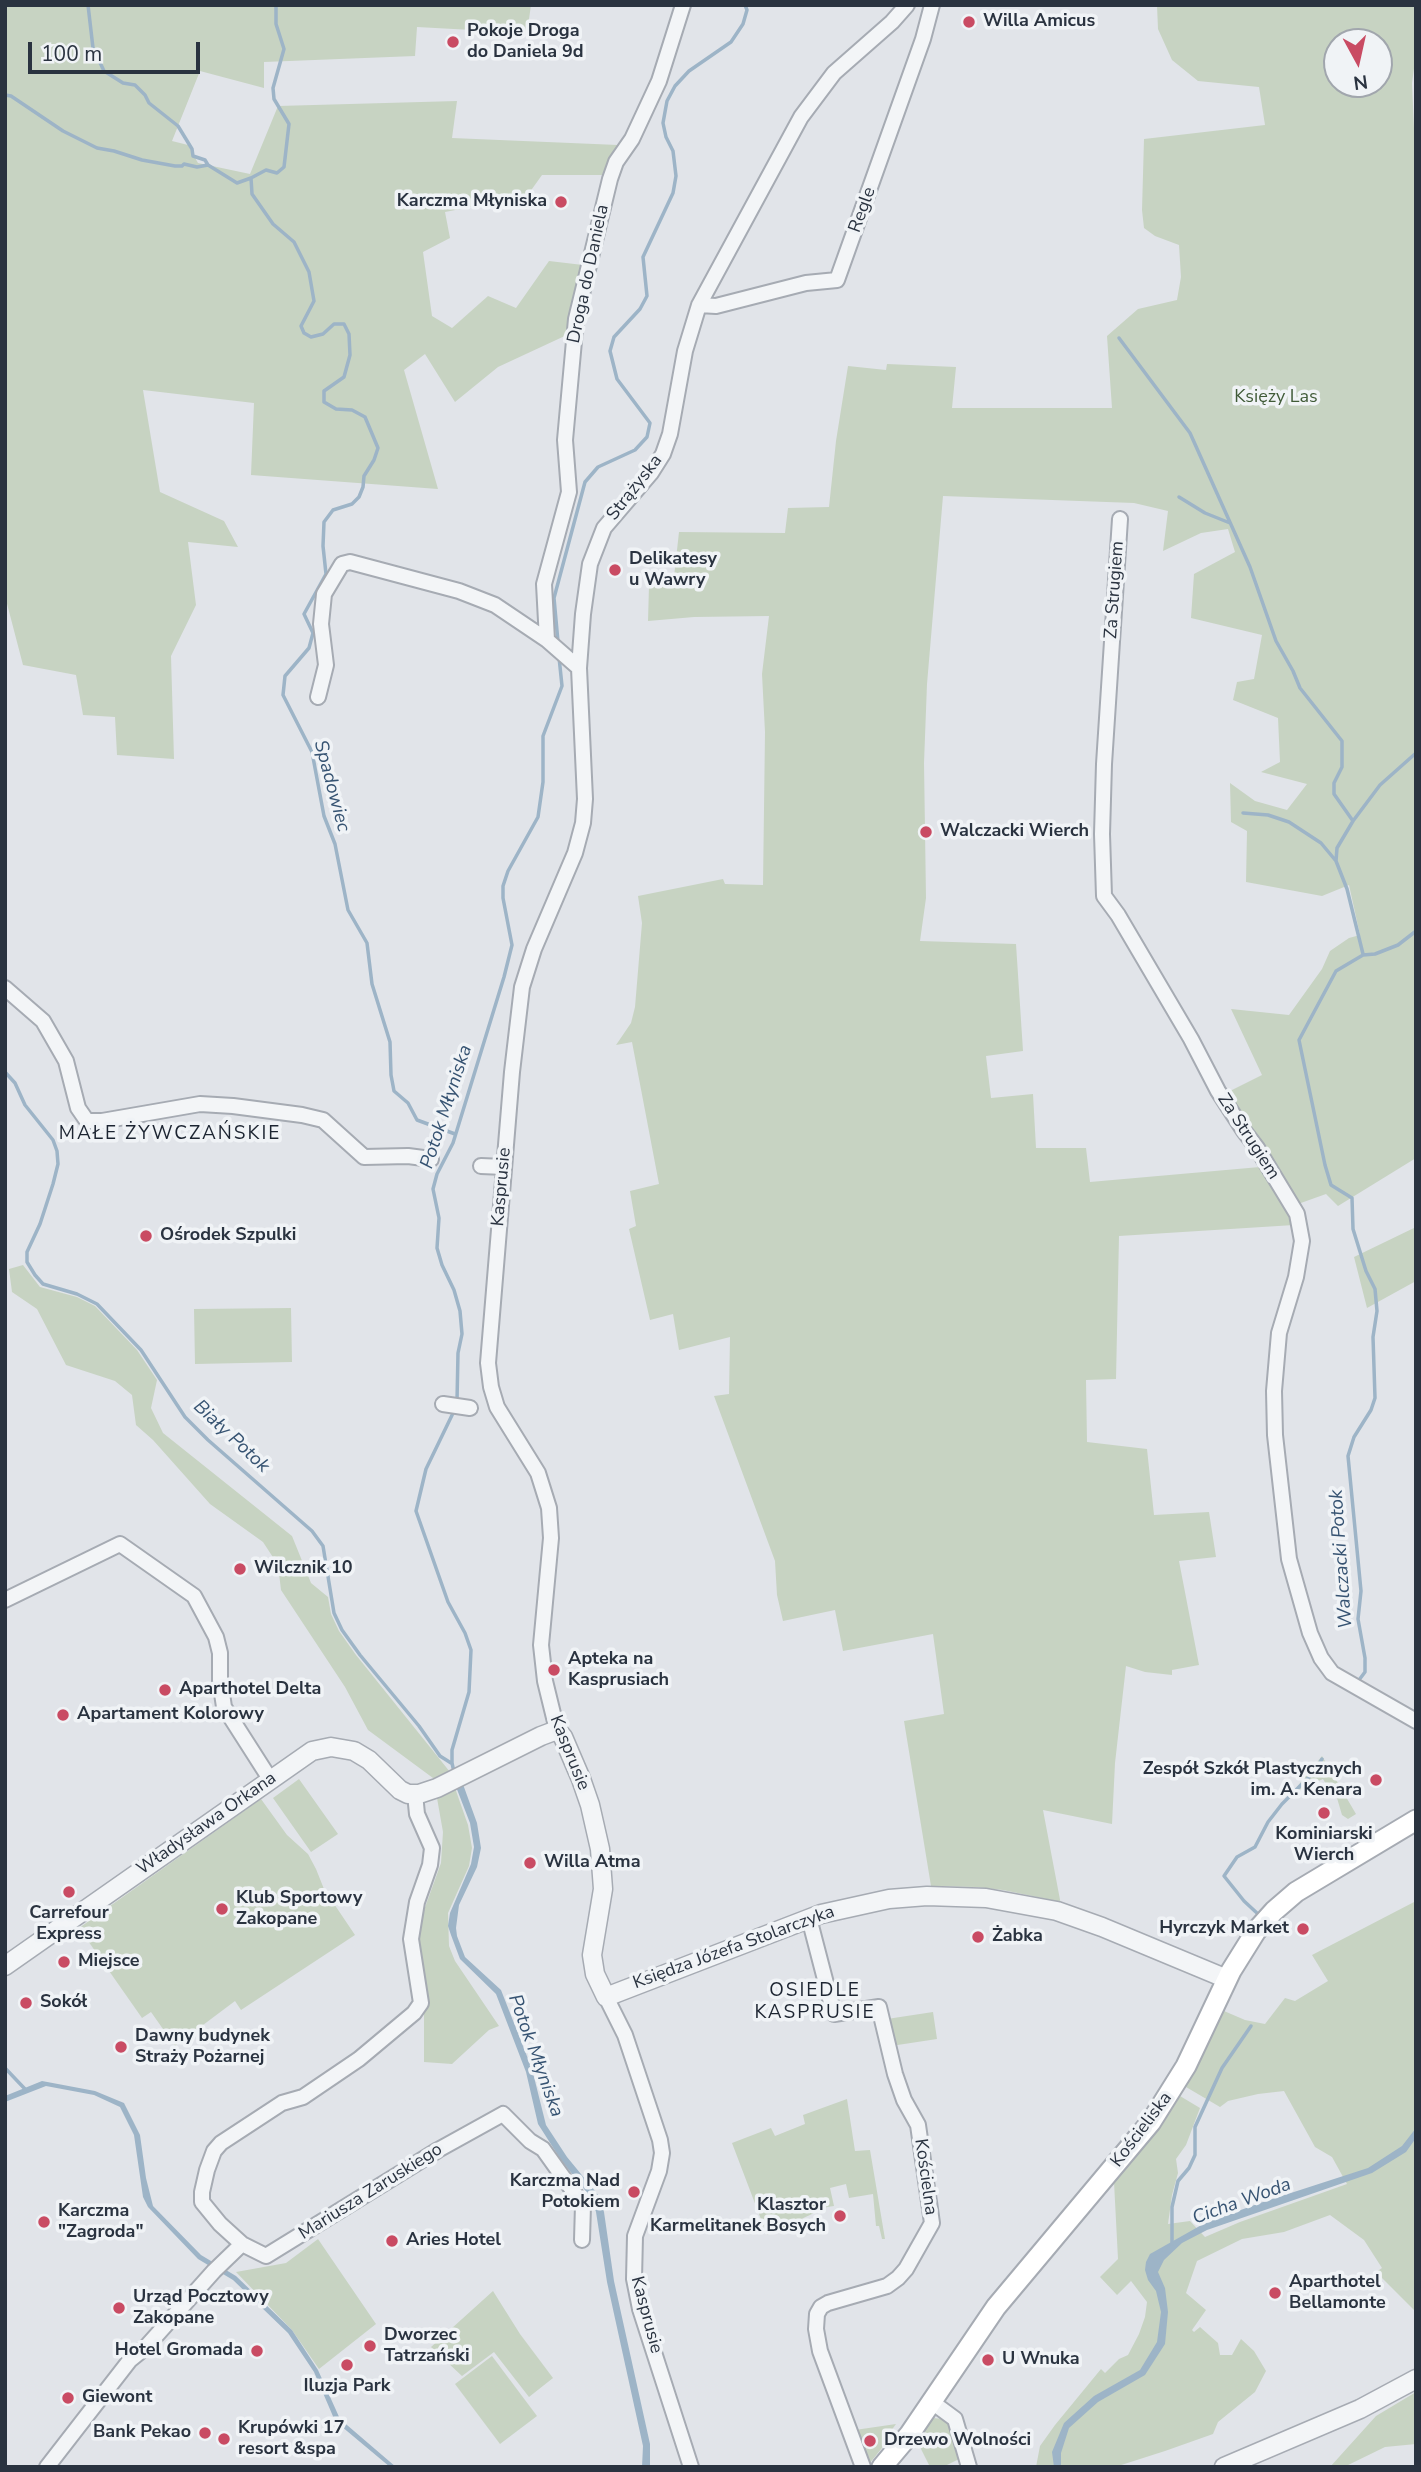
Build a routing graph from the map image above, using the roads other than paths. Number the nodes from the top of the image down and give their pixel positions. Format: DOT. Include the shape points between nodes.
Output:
graph roads {
  1 [pos="683,5"];
  2 [pos="907,5"];
  3 [pos="932,5"];
  4 [pos="699,305"];
  5 [pos="1120,519"];
  6 [pos="554,647"];
  7 [pos="579,668"];
  8 [pos="318,697"];
  9 [pos="522,987"];
  10 [pos="5,988"];
  11 [pos="431,1159"];
  12 [pos="481,1166"];
  13 [pos="504,1167"];
  14 [pos="443,1404"];
  15 [pos="470,1408"];
  16 [pos="5,1600"];
  17 [pos="1416,1720"];
  18 [pos="556,1730"];
  19 [pos="270,1779"];
  20 [pos="415,1794"];
  21 [pos="1416,1820"];
  22 [pos="809,1918"];
  23 [pos="5,1966"];
  24 [pos="1227,1979"];
  25 [pos="606,1997"];
  26 [pos="582,2240"];
  27 [pos="242,2244"];
  28 [pos="1416,2379"];
  29 [pos="932,2402"];
  30 [pos="47,2467"];
  31 [pos="691,2467"];
  32 [pos="863,2467"];
  33 [pos="882,2467"];
  34 [pos="969,2467"];
  35 [pos="1224,2467"];
  1 -- 6 [label="street, Droga do Daniela" via="659,81 610,179 576,319 565,440 569,492 544,584"];
  2 -- 4 [label="street, Strążyska" via="834,74 807,107"];
  3 -- 4 [label="street, Regle" via="837,280 806,283 716,306"];
  4 -- 7 [label="street, Strążyska" via="663,454 607,523 593,551"];
  5 -- 17 [label="street, Za Strugiem" via="1104,764 1104,896 1218,1091 1297,1214 1302,1241 1279,1333 1274,1391 1289,1559 1310,1633 1332,1673"];
  6 -- 7 [label="street"];
  6 -- 8 [label="street" via="495,605 351,562 342,564 324,594 321,624 326,665"];
  7 -- 9 [label="street, Strążyska" via="583,823"];
  9 -- 13 [label="street, Kasprusie"];
  10 -- 11 [label="street" via="43,1021 66,1061 78,1108 87,1121 200,1104 233,1106 323,1120 364,1157"];
  12 -- 13 [label="street"];
  13 -- 18 [label="street, Kasprusie" via="488,1368 498,1410 538,1473 550,1508 541,1652"];
  14 -- 15 [label="street"];
  16 -- 19 [label="street" via="120,1544 194,1596 216,1637 224,1707"];
  18 -- 20 [label="street"];
  18 -- 25 [label="street, Kasprusie" via="584,1787 600,1849 603,1889 593,1955 595,1974"];
  19 -- 20 [label="street, Władysława Orkana" via="312,1751 343,1748 366,1757 400,1790"];
  19 -- 23 [label="street, Władysława Orkana"];
  20 -- 27 [label="street" via="417,1814 432,1848 411,1939 421,2003 359,2060 303,2097 282,2103 214,2151 202,2202"];
  21 -- 24 [label="main road, Kościeliska" via="1282,1903 1252,1936"];
  22 -- 24 [label="street, Księdza Józefa Stolarczyka" via="901,1898 1000,1900 1079,1918"];
  22 -- 25 [label="street, Księdza Józefa Stolarczyka"];
  22 -- 32 [label="street, Kościelna" via="834,2014 878,2007 895,2074 918,2125 932,2223 898,2278 887,2286 828,2303 817,2314 820,2351"];
  24 -- 29 [label="main road, Kościeliska" via="1159,2111 996,2307"];
  25 -- 31 [label="street, Kasprusie" via="628,2045 660,2140 659,2171 635,2236 634,2279"];
  26 -- 27 [label="street, Mariusza Zaruskiego" via="583,2205 543,2149 503,2114 266,2256"];
  27 -- 30 [label="street" via="130,2360"];
  28 -- 35 [label="street" via="1360,2409"];
  29 -- 33 [label="main road, Kościeliska"];
  29 -- 34 [label="street" via="955,2419"];
}
